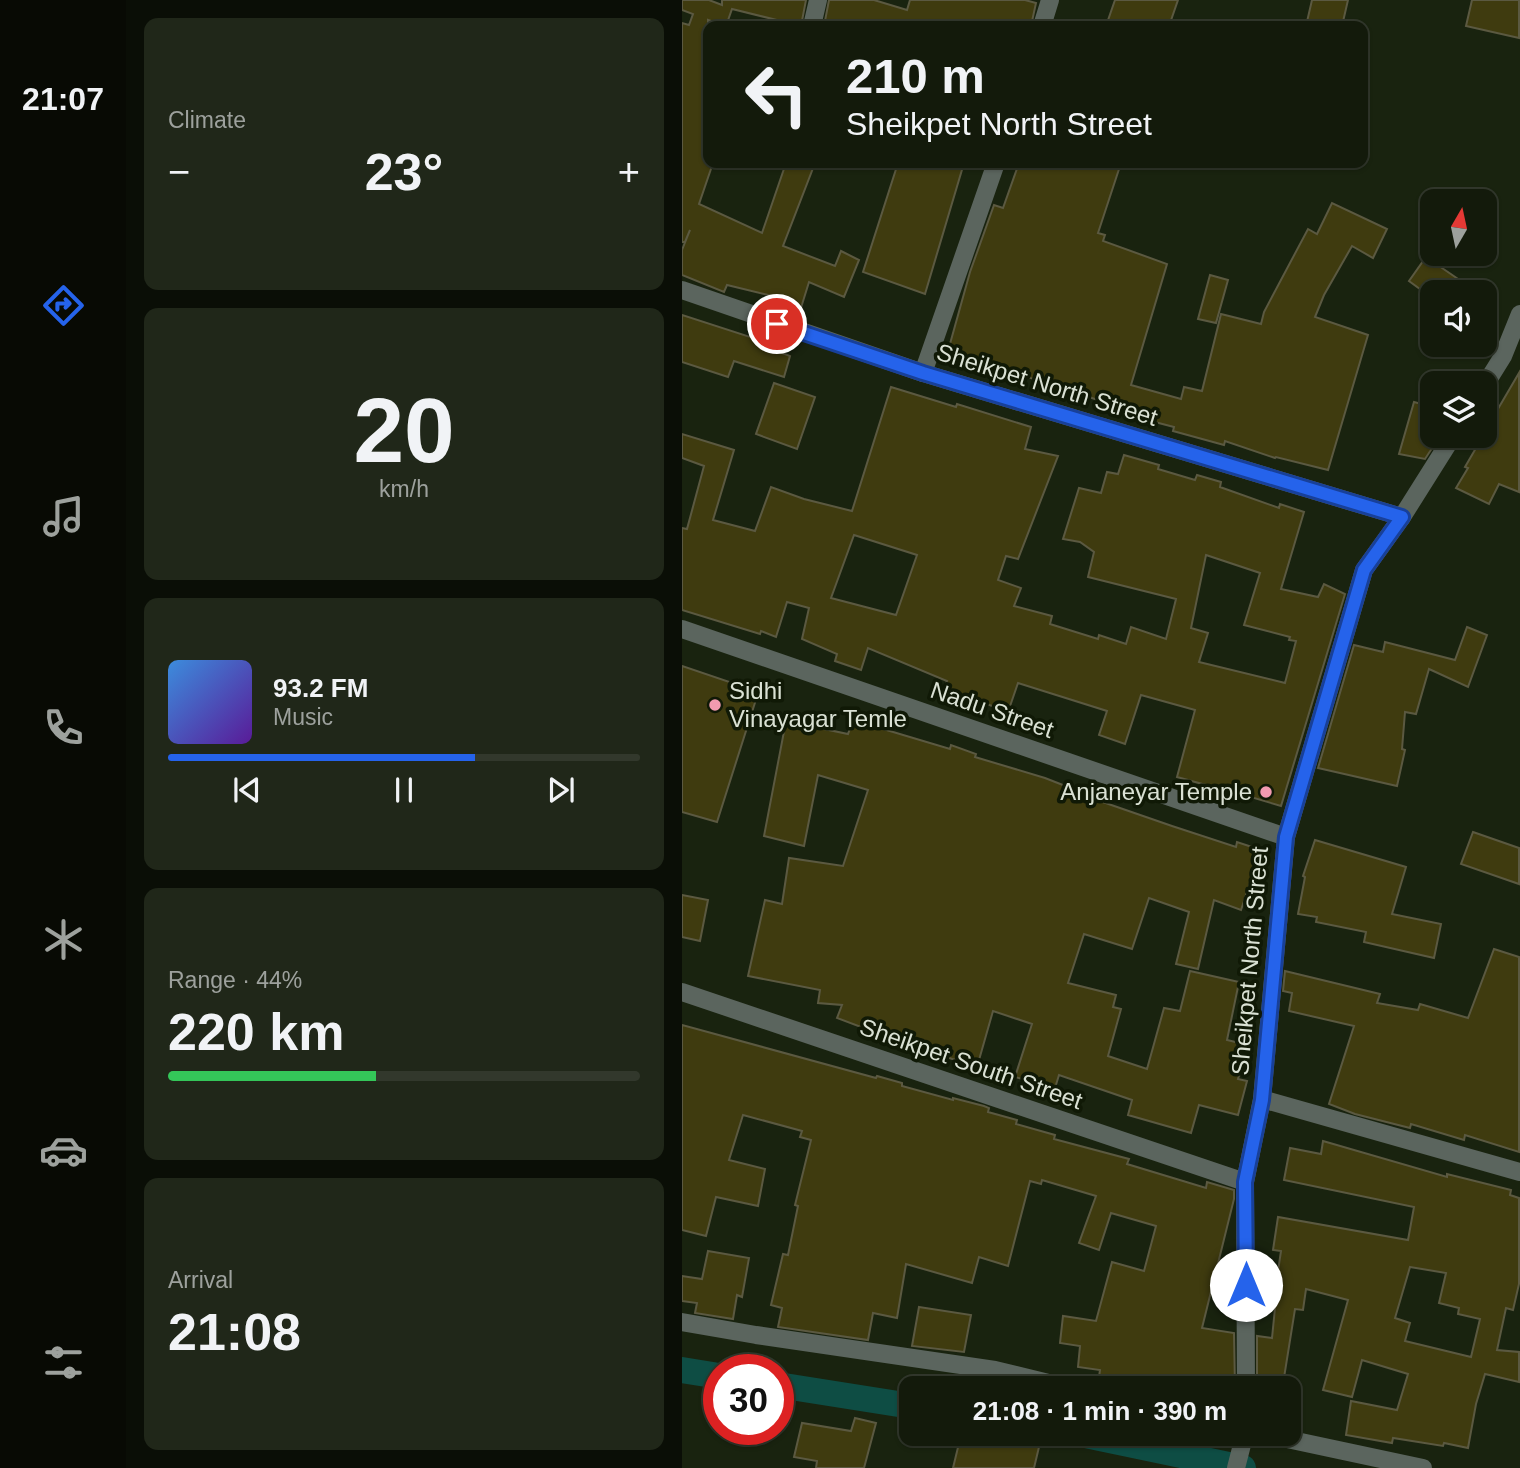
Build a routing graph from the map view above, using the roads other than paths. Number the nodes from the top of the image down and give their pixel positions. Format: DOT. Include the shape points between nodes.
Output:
graph roads {
  1 [pos="818,0"];
  2 [pos="1050,0"];
  3 [pos="813,21"];
  4 [pos="1044,21"];
  5 [pos="994,168"];
  6 [pos="682,290"];
  7 [pos="1520,314"];
  8 [pos="1512,359"];
  9 [pos="923,373"];
  10 [pos="1497,373"];
  11 [pos="1445,448"];
  12 [pos="1402,517"];
  13 [pos="682,629"];
  14 [pos="1286,837"];
  15 [pos="682,992"];
  16 [pos="1262,1100"];
  17 [pos="1520,1172"];
  18 [pos="1245,1182"];
  19 [pos="682,1322"];
  20 [pos="1020,1376"];
  21 [pos="1246,1376"];
  22 [pos="1301,1442"];
  23 [pos="1242,1446"];
  24 [pos="1236,1468"];
  25 [pos="1423,1468"];
  1 -- 3 [label="street"];
  2 -- 4 [label="street"];
  5 -- 9 [label="street"];
  6 -- 9 [label="street, Sheikpet North Street"];
  7 -- 8 [label="street"];
  8 -- 10 [label="street"];
  9 -- 12 [label="street, Sheikpet North Street"];
  11 -- 12 [label="street, Sheikpet North Street"];
  12 -- 14 [label="street, Sheikpet North Street" via="1364,570"];
  13 -- 14 [label="street, Nadu Street"];
  14 -- 16 [label="street, Sheikpet North Street"];
  15 -- 18 [label="street, Sheikpet South Street"];
  16 -- 17 [label="street"];
  16 -- 18 [label="street, Sheikpet North Street"];
  18 -- 21 [label="street, Sheikpet North Street"];
  19 -- 20 [label="street"];
  22 -- 25 [label="street"];
  23 -- 24 [label="street"];
}
